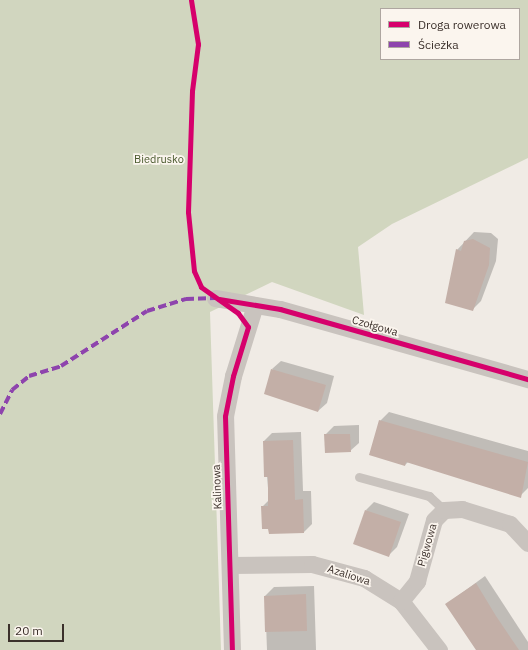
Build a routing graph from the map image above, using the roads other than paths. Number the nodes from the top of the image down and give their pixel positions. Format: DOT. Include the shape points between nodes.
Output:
graph roads {
  1 [pos="215,298"];
  2 [pos="255,305"];
  3 [pos="528,379"];
  4 [pos="359,476"];
  5 [pos="444,510"];
  6 [pos="528,544"];
  7 [pos="230,565"];
  8 [pos="401,601"];
  9 [pos="232,650"];
  10 [pos="439,650"];
  1 -- 2 [label="street, Czołgowa"];
  2 -- 3 [label="street, Czołgowa"];
  2 -- 7 [label="street, Kalinowa" via="232,376 225,416"];
  4 -- 5 [label="lane" via="429,496"];
  5 -- 6 [label="street, Pigwowa" via="462,509 510,524"];
  5 -- 8 [label="street, Pigwowa" via="434,520 417,580"];
  7 -- 8 [label="street, Azaliowa" via="312,564 336,569 383,587"];
  7 -- 9 [label="street, Kalinowa"];
  8 -- 10 [label="street, Azaliowa"];
}
